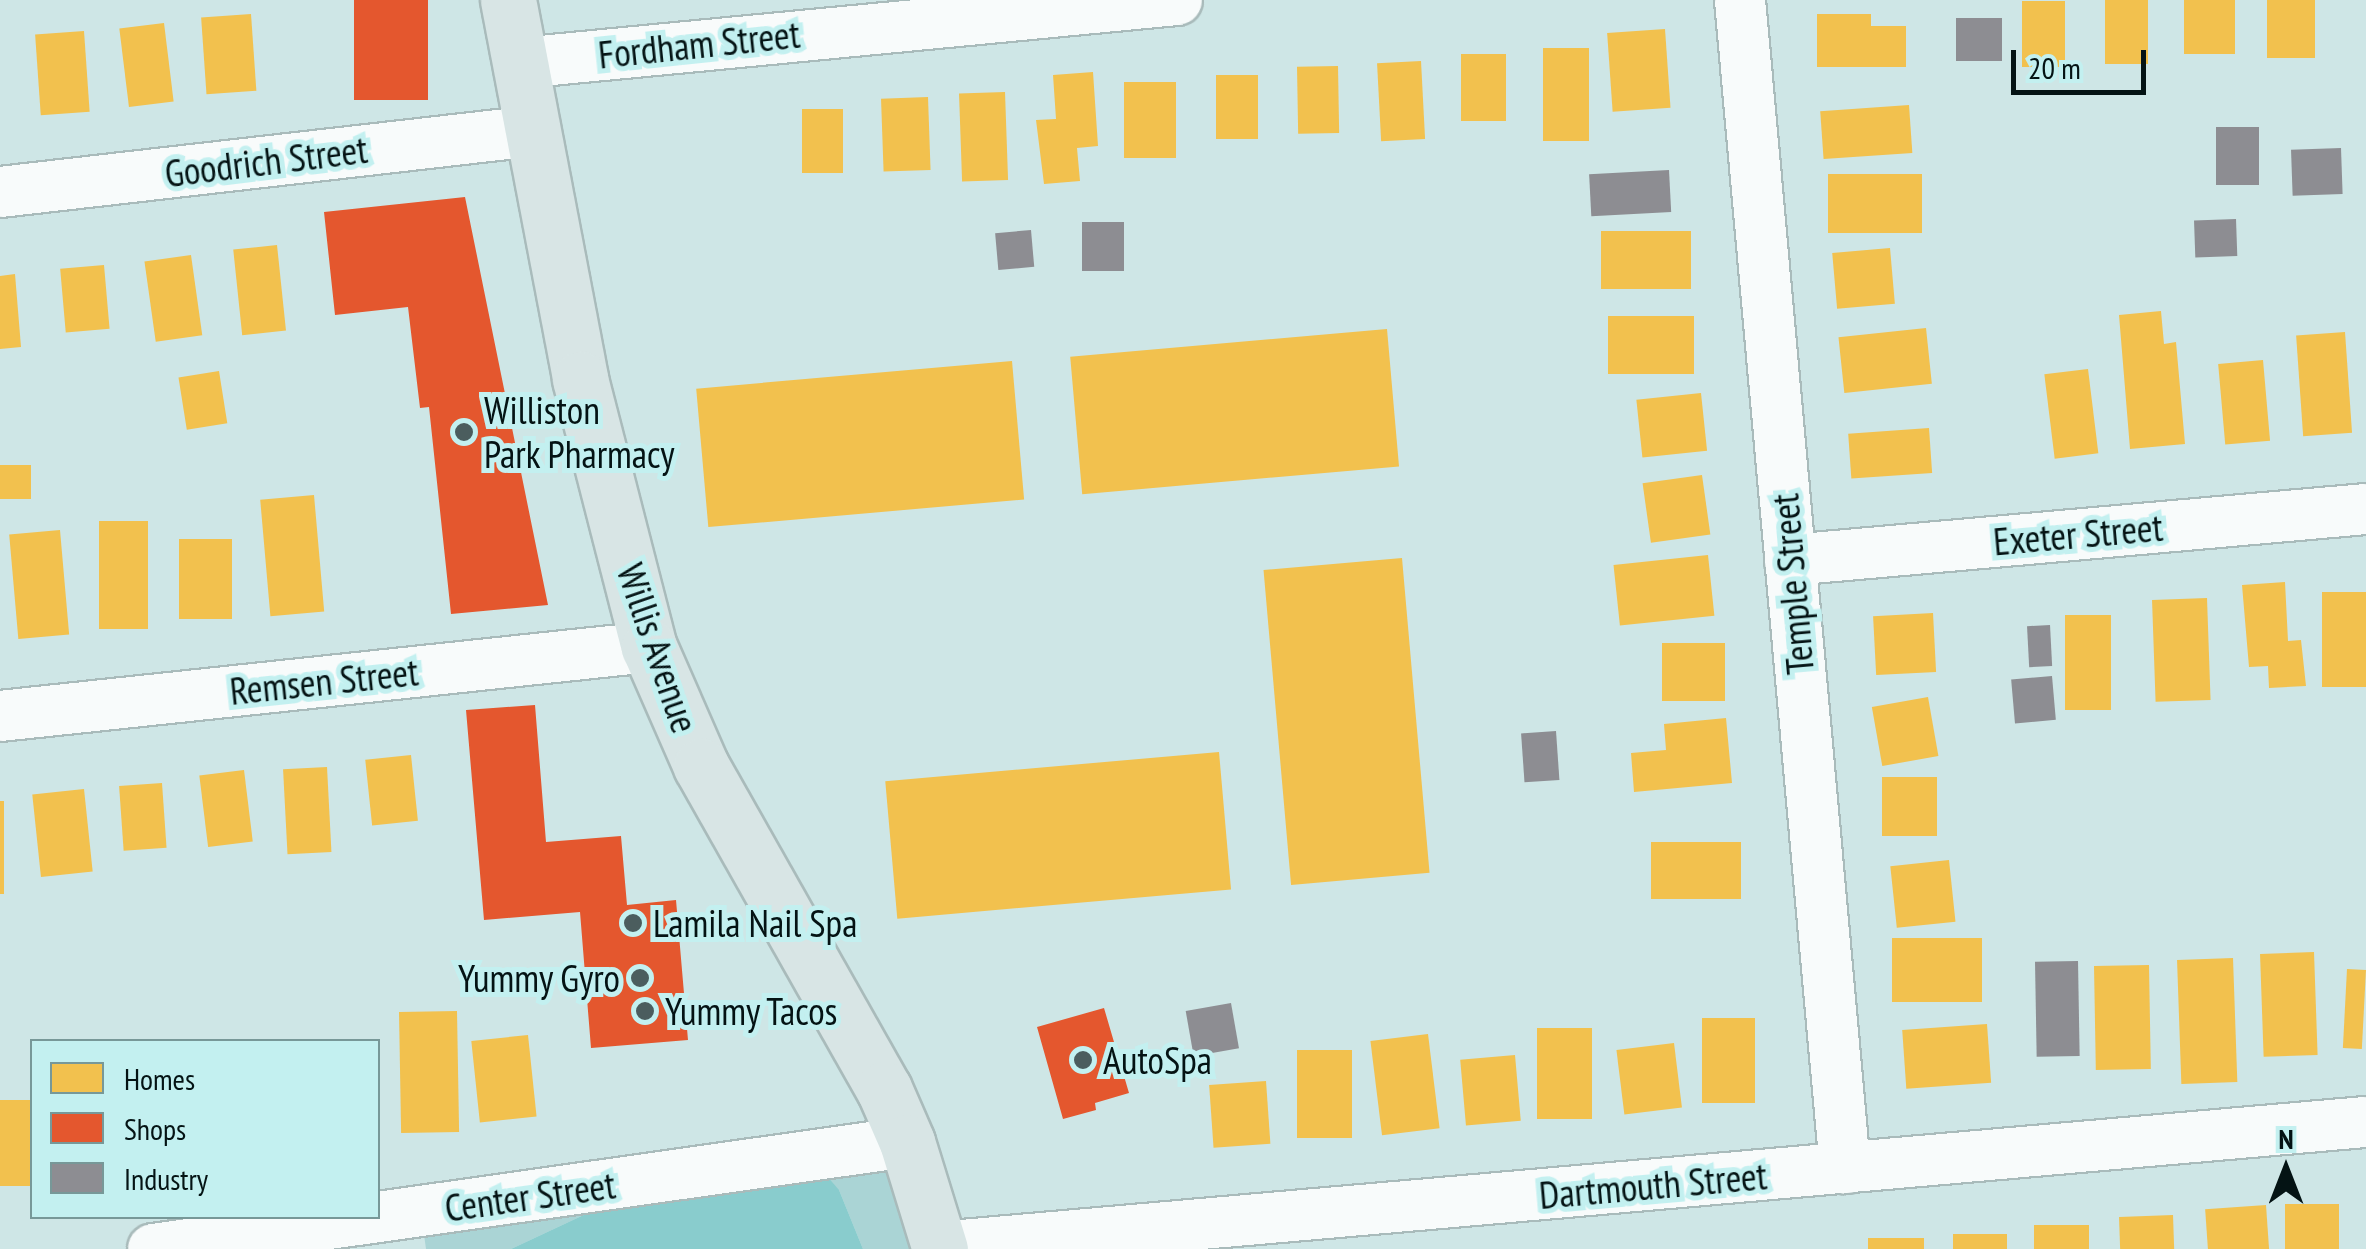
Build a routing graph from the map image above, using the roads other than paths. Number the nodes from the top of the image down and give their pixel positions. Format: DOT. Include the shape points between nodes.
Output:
graph roads {
  1 [pos="508,0"];
  2 [pos="1177,0"];
  3 [pos="1740,0"];
  4 [pos="520,64"];
  5 [pos="533,130"];
  6 [pos="0,192"];
  7 [pos="2366,509"];
  8 [pos="1790,560"];
  9 [pos="649,648"];
  10 [pos="0,716"];
  11 [pos="2366,1122"];
  12 [pos="907,1142"];
  13 [pos="1846,1168"];
  14 [pos="414,1231"];
  15 [pos="940,1248"];
  16 [pos="153,1249"];
  1 -- 4 [label="main road, Willis Avenue"];
  2 -- 4 [label="street, Fordham Street"];
  3 -- 8 [label="street, Temple Street"];
  4 -- 5 [label="main road, Willis Avenue"];
  5 -- 6 [label="street, Goodrich Street"];
  5 -- 9 [label="main road, Willis Avenue" via="586,406"];
  7 -- 8 [label="street, Exeter Street"];
  8 -- 13 [label="street, Temple Street"];
  9 -- 10 [label="street, Remsen Street"];
  9 -- 12 [label="main road, Willis Avenue" via="701,766 850,1022"];
  11 -- 13 [label="street, Dartmouth Street"];
  12 -- 14 [label="street, Center Street"];
  12 -- 15 [label="main road, Willis Avenue"];
  13 -- 15 [label="street, Dartmouth Street"];
  14 -- 16 [label="street, Center Street"];
}
